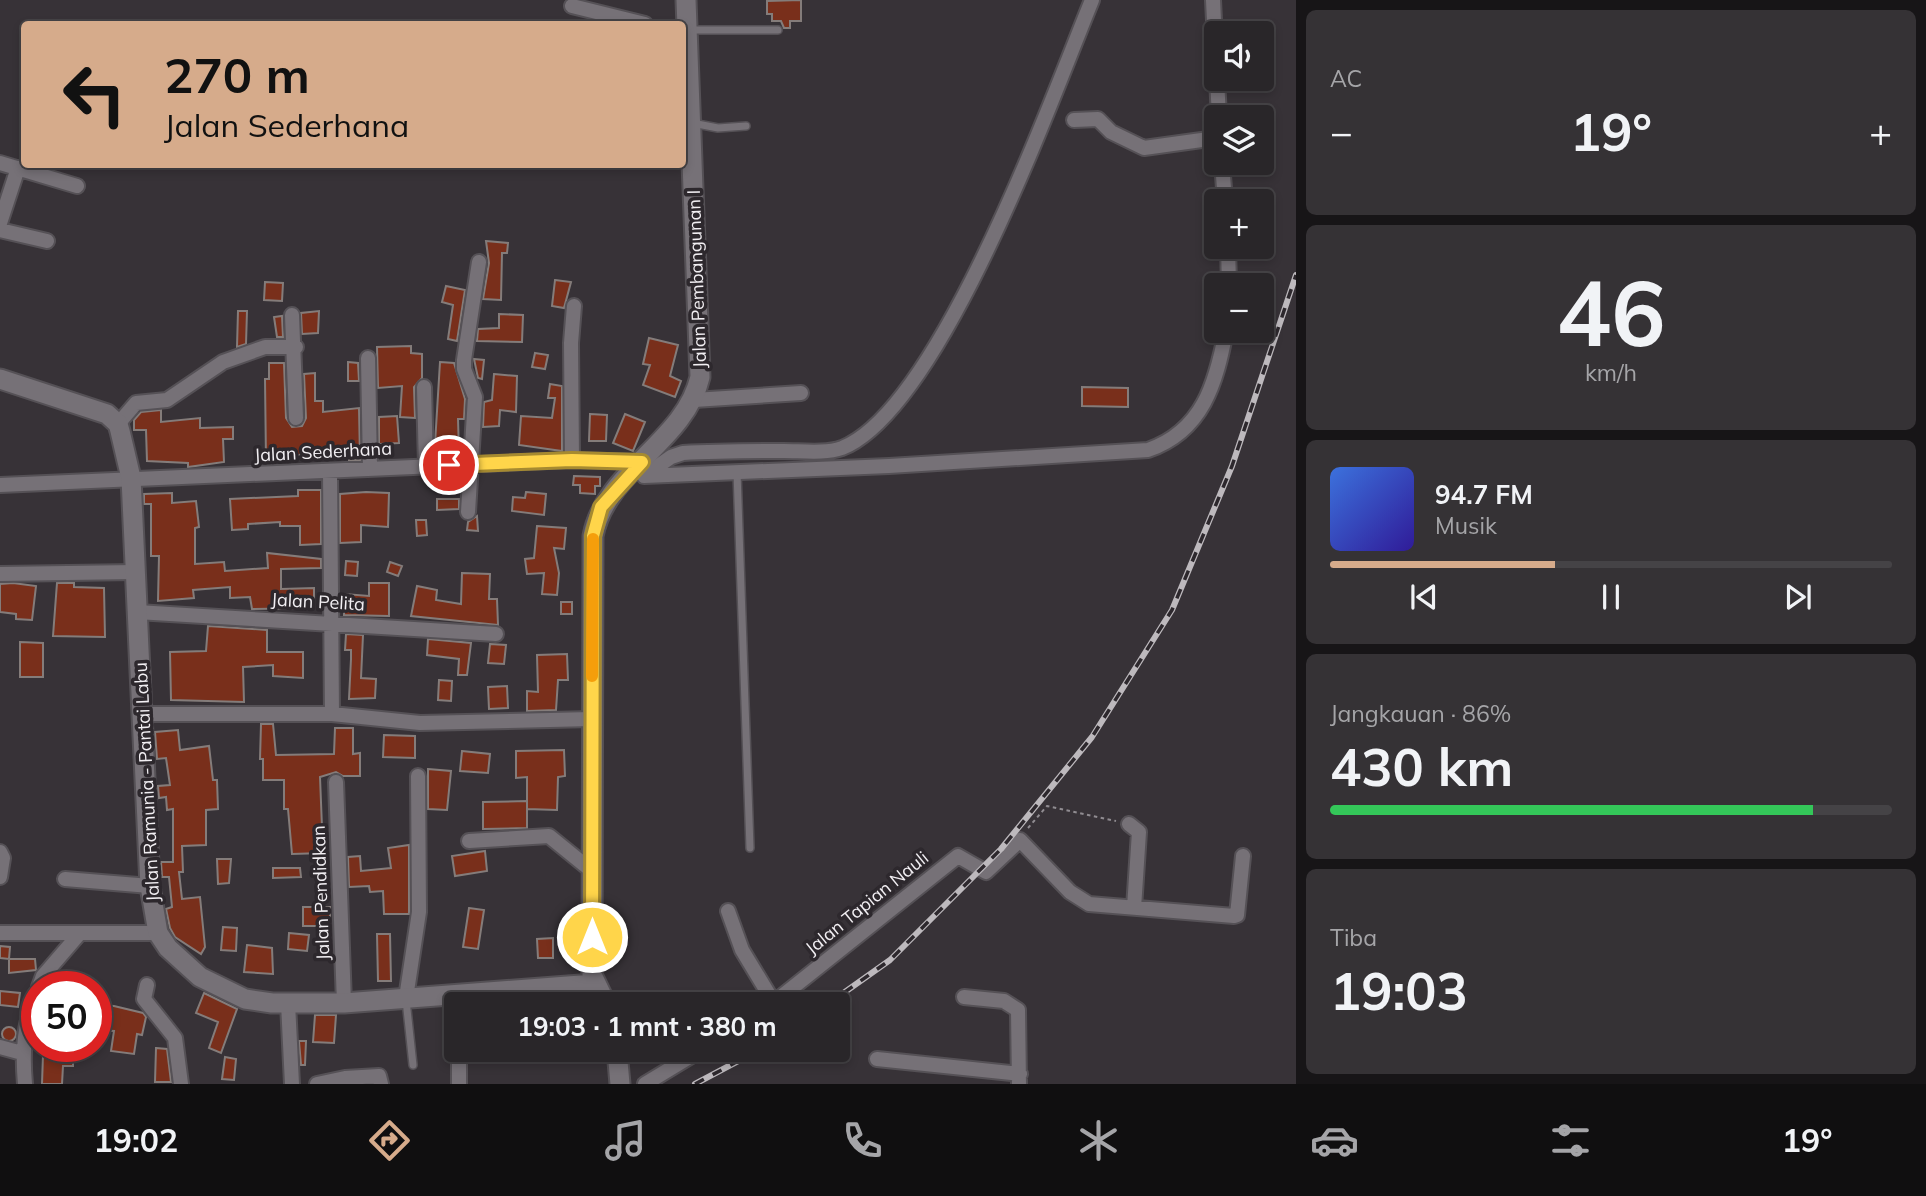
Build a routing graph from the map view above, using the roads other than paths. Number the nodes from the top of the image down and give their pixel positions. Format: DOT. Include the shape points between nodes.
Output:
graph roads {
  1 [pos="686,0"];
  2 [pos="1092,0"];
  3 [pos="1213,0"];
  4 [pos="572,6"];
  5 [pos="633,21"];
  6 [pos="1214,21"];
  7 [pos="778,30"];
  8 [pos="686,33"];
  9 [pos="1074,120"];
  10 [pos="692,123"];
  11 [pos="746,126"];
  12 [pos="1204,140"];
  13 [pos="0,163"];
  14 [pos="18,168"];
  15 [pos="77,186"];
  16 [pos="0,223"];
  17 [pos="0,230"];
  18 [pos="47,241"];
  19 [pos="479,262"];
  20 [pos="574,306"];
  21 [pos="292,315"];
  22 [pos="1224,343"];
  23 [pos="296,347"];
  24 [pos="368,358"];
  25 [pos="0,379"];
  26 [pos="424,387"];
  27 [pos="801,393"];
  28 [pos="694,400"];
  29 [pos="296,418"];
  30 [pos="118,424"];
  31 [pos="572,460"];
  32 [pos="471,464"];
  33 [pos="426,466"];
  34 [pos="370,470"];
  35 [pos="330,471"];
  36 [pos="638,471"];
  37 [pos="737,472"];
  38 [pos="131,478"];
  39 [pos="0,485"];
  40 [pos="468,512"];
  41 [pos="135,572"];
  42 [pos="0,574"];
  43 [pos="137,612"];
  44 [pos="331,622"];
  45 [pos="496,634"];
  46 [pos="144,714"];
  47 [pos="332,714"];
  48 [pos="592,719"];
  49 [pos="418,776"];
  50 [pos="336,782"];
  51 [pos="1129,824"];
  52 [pos="469,841"];
  53 [pos="750,848"];
  54 [pos="0,852"];
  55 [pos="1243,856"];
  56 [pos="592,871"];
  57 [pos="0,877"];
  58 [pos="65,879"];
  59 [pos="150,886"];
  60 [pos="1134,908"];
  61 [pos="728,911"];
  62 [pos="0,933"];
  63 [pos="80,933"];
  64 [pos="158,933"];
  65 [pos="47,971"];
  66 [pos="594,984"];
  67 [pos="147,985"];
  68 [pos="522,992"];
  69 [pos="599,992"];
  70 [pos="766,992"];
  71 [pos="788,992"];
  72 [pos="964,997"];
  73 [pos="406,998"];
  74 [pos="444,999"];
  75 [pos="288,1003"];
  76 [pos="344,1003"];
  77 [pos="0,1047"];
  78 [pos="21,1053"];
  79 [pos="877,1059"];
  80 [pos="23,1062"];
  81 [pos="459,1062"];
  82 [pos="618,1062"];
  83 [pos="681,1062"];
  84 [pos="413,1065"];
  85 [pos="1020,1079"];
  86 [pos="25,1084"];
  87 [pos="181,1084"];
  88 [pos="292,1084"];
  89 [pos="317,1084"];
  90 [pos="381,1084"];
  91 [pos="458,1084"];
  92 [pos="621,1084"];
  93 [pos="645,1084"];
  1 -- 8 [label="main road, Jalan Pembangunan I"];
  2 -- 36 [label="street" via="998,225 927,360 887,415 835,450 683,453"];
  3 -- 6 [label="street"];
  4 -- 5 [label="street"];
  7 -- 8 [label="lane"];
  8 -- 10 [label="main road, Jalan Pembangunan I"];
  9 -- 12 [label="street" via="1100,120 1111,132 1144,148"];
  10 -- 11 [label="lane" via="718,128"];
  10 -- 28 [label="main road, Jalan Pembangunan I" via="701,358"];
  13 -- 14 [label="street"];
  14 -- 15 [label="street"];
  14 -- 16 [label="street"];
  17 -- 18 [label="street"];
  19 -- 32 [label="street" via="464,360 475,397"];
  20 -- 31 [label="street"];
  21 -- 23 [label="street"];
  22 -- 37 [label="street, Jalan Sederhana" via="1205,404 1185,430 1148,450"];
  23 -- 29 [label="street"];
  23 -- 30 [label="street" via="265,347 223,362 167,400 136,403"];
  24 -- 34 [label="street"];
  25 -- 30 [label="main road" via="107,414"];
  26 -- 33 [label="street"];
  27 -- 28 [label="street"];
  28 -- 36 [label="main road, Jalan Pembangunan I"];
  30 -- 38 [label="main road, Jalan Ramunia - Pantai Labu"];
  31 -- 32 [label="street, Jalan Sederhana"];
  31 -- 36 [label="street, Jalan Sederhana"];
  32 -- 33 [label="street, Jalan Sederhana"];
  32 -- 40 [label="street"];
  33 -- 34 [label="street, Jalan Sederhana"];
  34 -- 35 [label="street, Jalan Sederhana"];
  35 -- 38 [label="street, Jalan Sederhana"];
  35 -- 44 [label="street"];
  36 -- 37 [label="street, Jalan Sederhana"];
  36 -- 48 [label="main road, Jalan Pembangunan I" via="601,507 593,536"];
  37 -- 53 [label="lane"];
  38 -- 39 [label="street, Jalan Sederhana"];
  38 -- 41 [label="main road, Jalan Ramunia - Pantai Labu"];
  41 -- 42 [label="street"];
  41 -- 43 [label="main road, Jalan Ramunia - Pantai Labu"];
  43 -- 44 [label="street, Jalan Pelita"];
  43 -- 46 [label="main road, Jalan Ramunia - Pantai Labu"];
  44 -- 45 [label="street, Jalan Pelita"];
  44 -- 47 [label="street"];
  46 -- 47 [label="street"];
  46 -- 59 [label="main road, Jalan Ramunia - Pantai Labu"];
  47 -- 48 [label="street" via="420,723"];
  48 -- 56 [label="main road, Jalan Pembangunan I"];
  49 -- 73 [label="street" via="419,912"];
  50 -- 76 [label="street, Jalan Pendidkan"];
  51 -- 60 [label="street" via="1139,832"];
  52 -- 56 [label="street" via="549,836"];
  54 -- 57 [label="street"];
  55 -- 60 [label="street" via="1237,915"];
  56 -- 66 [label="main road, Jalan Pembangunan I"];
  58 -- 59 [label="street"];
  59 -- 64 [label="main road, Jalan Ramunia - Pantai Labu"];
  60 -- 71 [label="street, Jalan Tapian Nauli" via="1082,901 1020,840 986,872 962,857 954,858"];
  61 -- 70 [label="street" via="742,950"];
  62 -- 63 [label="street"];
  63 -- 64 [label="street"];
  63 -- 65 [label="street"];
  64 -- 75 [label="main road" via="200,977 245,999"];
  66 -- 68 [label="main road"];
  66 -- 69 [label="main road"];
  67 -- 87 [label="street" via="144,999 177,1044"];
  72 -- 85 [label="street" via="1004,1001 1018,1010"];
  73 -- 74 [label="main road"];
  73 -- 76 [label="main road"];
  73 -- 84 [label="lane"];
  75 -- 76 [label="main road"];
  75 -- 88 [label="street"];
  77 -- 78 [label="street"];
  79 -- 85 [label="street"];
  80 -- 86 [label="street"];
  81 -- 91 [label="street"];
  82 -- 92 [label="main road"];
  83 -- 93 [label="street"];
  89 -- 90 [label="street" via="379,1076"];
}
